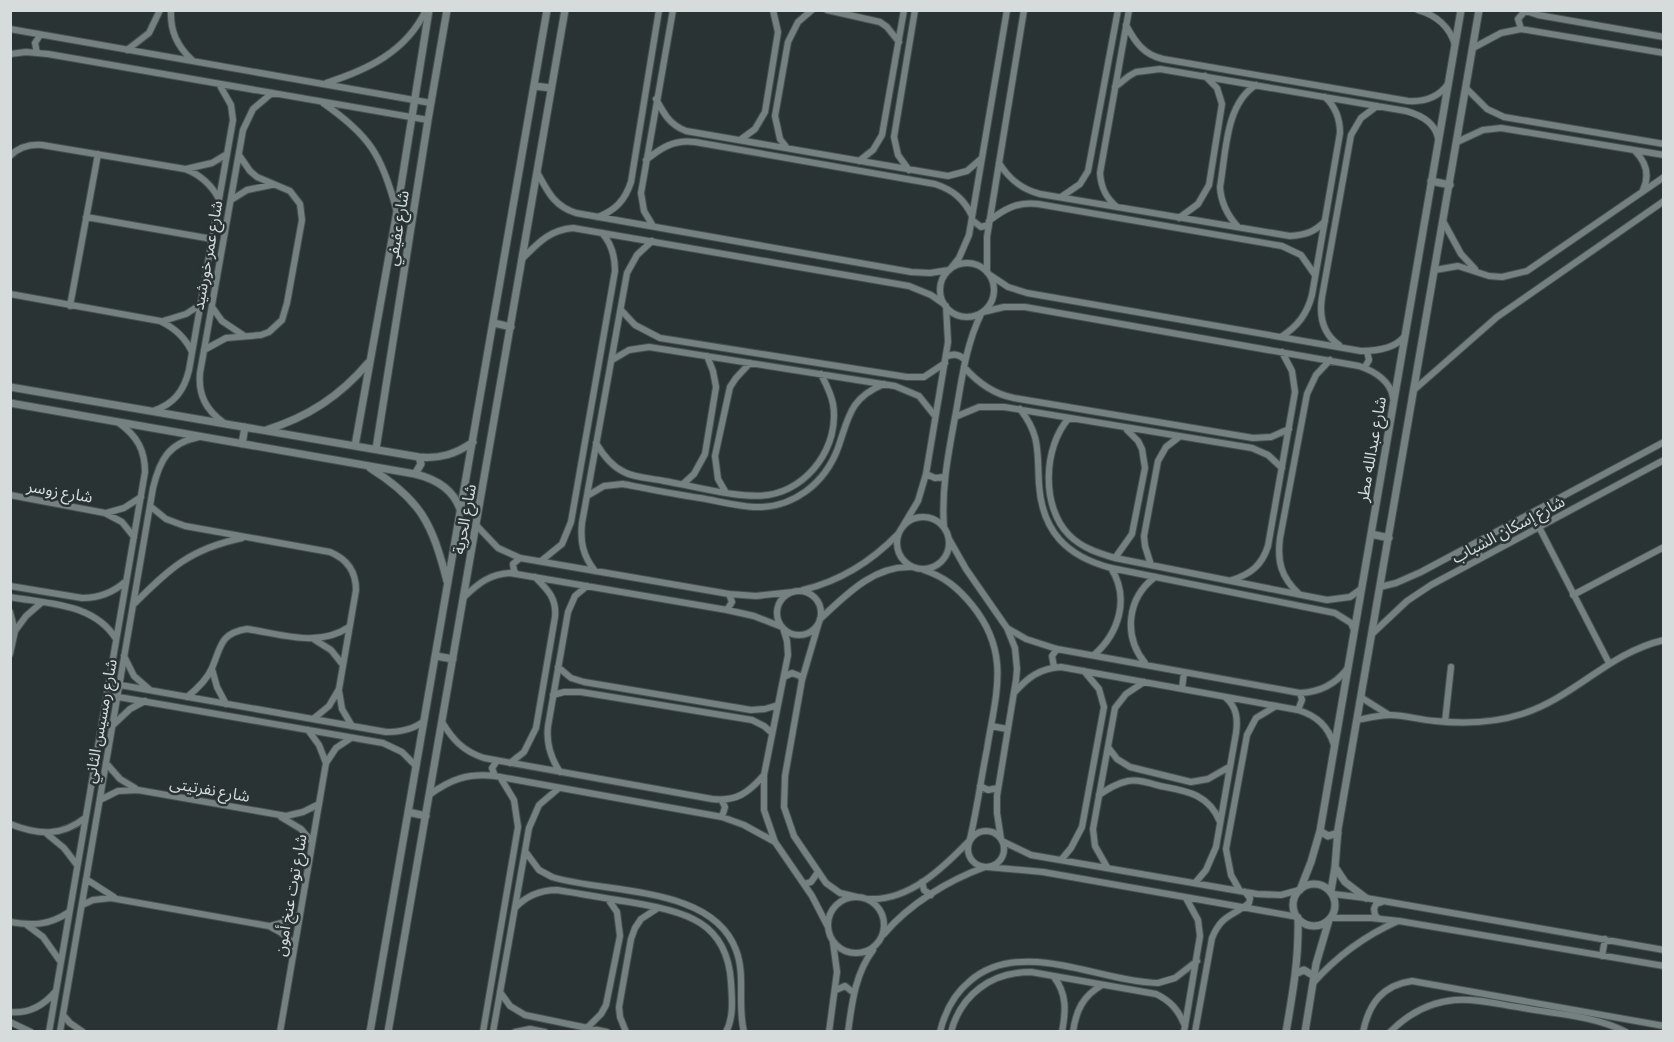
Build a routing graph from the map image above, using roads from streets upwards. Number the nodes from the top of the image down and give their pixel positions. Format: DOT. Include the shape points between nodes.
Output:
graph roads {
  1 [pos="160,10"];
  2 [pos="171,10"];
  3 [pos="428,10"];
  4 [pos="447,10"];
  5 [pos="547,10"];
  6 [pos="565,10"];
  7 [pos="774,10"];
  8 [pos="812,10"];
  9 [pos="827,10"];
  10 [pos="904,10"];
  11 [pos="915,10"];
  12 [pos="1007,10"];
  13 [pos="1024,10"];
  14 [pos="1118,10"];
  15 [pos="1129,10"];
  16 [pos="1461,10"];
  17 [pos="1479,10"];
  18 [pos="1421,11"];
  19 [pos="1524,11"];
  20 [pos="659,12"];
  21 [pos="672,13"];
  22 [pos="865,14"];
  23 [pos="1126,25"];
  24 [pos="10,29"];
  25 [pos="1521,29"];
  26 [pos="40,35"];
  27 [pos="1664,37"];
  28 [pos="777,40"];
  29 [pos="788,42"];
  30 [pos="899,42"];
  31 [pos="1455,45"];
  32 [pos="1473,48"];
  33 [pos="127,50"];
  34 [pos="37,52"];
  35 [pos="1664,53"];
  36 [pos="10,54"];
  37 [pos="1155,57"];
  38 [pos="192,61"];
  39 [pos="1153,69"];
  40 [pos="1261,75"];
  41 [pos="1205,76"];
  42 [pos="219,83"];
  43 [pos="323,84"];
  44 [pos="1448,84"];
  45 [pos="1258,85"];
  46 [pos="534,86"];
  47 [pos="1115,87"];
  48 [pos="551,88"];
  49 [pos="1466,88"];
  50 [pos="272,93"];
  51 [pos="1325,97"];
  52 [pos="656,99"];
  53 [pos="414,100"];
  54 [pos="1408,100"];
  55 [pos="320,101"];
  56 [pos="431,103"];
  57 [pos="767,103"];
  58 [pos="777,104"];
  59 [pos="1377,106"];
  60 [pos="1406,111"];
  61 [pos="1222,112"];
  62 [pos="886,114"];
  63 [pos="1233,114"];
  64 [pos="897,116"];
  65 [pos="1504,117"];
  66 [pos="411,118"];
  67 [pos="428,120"];
  68 [pos="1501,128"];
  69 [pos="686,131"];
  70 [pos="1340,133"];
  71 [pos="1351,135"];
  72 [pos="230,138"];
  73 [pos="241,140"];
  74 [pos="740,140"];
  75 [pos="1438,140"];
  76 [pos="684,141"];
  77 [pos="1457,142"];
  78 [pos="1655,143"];
  79 [pos="1664,144"];
  80 [pos="787,148"];
  81 [pos="1634,150"];
  82 [pos="227,153"];
  83 [pos="1654,153"];
  84 [pos="98,154"];
  85 [pos="238,155"];
  86 [pos="1664,155"];
  87 [pos="10,156"];
  88 [pos="982,158"];
  89 [pos="646,160"];
  90 [pos="859,161"];
  91 [pos="999,163"];
  92 [pos="185,169"];
  93 [pos="909,170"];
  94 [pos="1088,171"];
  95 [pos="537,172"];
  96 [pos="1100,174"];
  97 [pos="937,175"];
  98 [pos="1664,177"];
  99 [pos="1431,181"];
  100 [pos="631,182"];
  101 [pos="642,184"];
  102 [pos="935,184"];
  103 [pos="276,185"];
  104 [pos="1209,185"];
  105 [pos="1449,185"];
  106 [pos="1220,187"];
  107 [pos="1642,192"];
  108 [pos="1035,193"];
  109 [pos="1061,197"];
  110 [pos="219,200"];
  111 [pos="230,201"];
  112 [pos="1664,201"];
  113 [pos="1033,203"];
  114 [pos="1118,207"];
  115 [pos="397,211"];
  116 [pos="576,213"];
  117 [pos="1162,215"];
  118 [pos="86,217"];
  119 [pos="598,217"];
  120 [pos="972,218"];
  121 [pos="1179,218"];
  122 [pos="1324,220"];
  123 [pos="1443,221"];
  124 [pos="989,223"];
  125 [pos="1161,225"];
  126 [pos="654,227"];
  127 [pos="1238,227"];
  128 [pos="573,228"];
  129 [pos="601,232"];
  130 [pos="1290,236"];
  131 [pos="212,239"];
  132 [pos="652,241"];
  133 [pos="758,245"];
  134 [pos="1288,247"];
  135 [pos="523,258"];
  136 [pos="756,259"];
  137 [pos="950,269"];
  138 [pos="1435,270"];
  139 [pos="615,271"];
  140 [pos="911,272"];
  141 [pos="1477,272"];
  142 [pos="627,273"];
  143 [pos="989,274"];
  144 [pos="1315,274"];
  145 [pos="909,286"];
  146 [pos="1027,293"];
  147 [pos="10,294"];
  148 [pos="200,304"];
  149 [pos="945,305"];
  150 [pos="1309,305"];
  151 [pos="70,306"];
  152 [pos="212,307"];
  153 [pos="1025,307"];
  154 [pos="1321,308"];
  155 [pos="621,310"];
  156 [pos="982,313"];
  157 [pos="1169,318"];
  158 [pos="160,321"];
  159 [pos="494,323"];
  160 [pos="511,327"];
  161 [pos="1167,332"];
  162 [pos="243,335"];
  163 [pos="1281,337"];
  164 [pos="1404,337"];
  165 [pos="660,338"];
  166 [pos="1342,347"];
  167 [pos="658,348"];
  168 [pos="204,350"];
  169 [pos="1367,351"];
  170 [pos="192,352"];
  171 [pos="1282,352"];
  172 [pos="773,355"];
  173 [pos="706,356"];
  174 [pos="612,360"];
  175 [pos="945,360"];
  176 [pos="1330,360"];
  177 [pos="370,361"];
  178 [pos="750,363"];
  179 [pos="964,364"];
  180 [pos="771,366"];
  181 [pos="1365,368"];
  182 [pos="189,370"];
  183 [pos="200,373"];
  184 [pos="822,374"];
  185 [pos="907,377"];
  186 [pos="884,384"];
  187 [pos="10,387"];
  188 [pos="904,388"];
  189 [pos="1414,389"];
  190 [pos="715,396"];
  191 [pos="727,397"];
  192 [pos="1007,397"];
  193 [pos="1394,400"];
  194 [pos="10,402"];
  195 [pos="1294,403"];
  196 [pos="1304,404"];
  197 [pos="1005,406"];
  198 [pos="1020,409"];
  199 [pos="153,411"];
  200 [pos="834,416"];
  201 [pos="935,416"];
  202 [pos="955,417"];
  203 [pos="847,418"];
  204 [pos="1069,418"];
  205 [pos="119,423"];
  206 [pos="224,423"];
  207 [pos="245,427"];
  208 [pos="1124,428"];
  209 [pos="1289,429"];
  210 [pos="264,430"];
  211 [pos="199,437"];
  212 [pos="1179,437"];
  213 [pos="1253,438"];
  214 [pos="473,441"];
  215 [pos="1664,441"];
  216 [pos="596,443"];
  217 [pos="242,444"];
  218 [pos="355,446"];
  219 [pos="1252,448"];
  220 [pos="376,449"];
  221 [pos="705,454"];
  222 [pos="715,456"];
  223 [pos="419,457"];
  224 [pos="1039,458"];
  225 [pos="1051,458"];
  226 [pos="1664,460"];
  227 [pos="365,465"];
  228 [pos="1145,468"];
  229 [pos="1282,468"];
  230 [pos="1155,471"];
  231 [pos="626,473"];
  232 [pos="415,474"];
  233 [pos="926,474"];
  234 [pos="944,477"];
  235 [pos="623,484"];
  236 [pos="683,484"];
  237 [pos="142,486"];
  238 [pos="153,488"];
  239 [pos="726,492"];
  240 [pos="10,495"];
  241 [pos="587,496"];
  242 [pos="141,497"];
  243 [pos="150,506"];
  244 [pos="461,510"];
  245 [pos="105,513"];
  246 [pos="571,522"];
  247 [pos="582,523"];
  248 [pos="1135,525"];
  249 [pos="477,526"];
  250 [pos="903,526"];
  251 [pos="944,527"];
  252 [pos="1145,527"];
  253 [pos="1539,527"];
  254 [pos="899,533"];
  255 [pos="1371,534"];
  256 [pos="1270,536"];
  257 [pos="134,537"];
  258 [pos="245,537"];
  259 [pos="1280,538"];
  260 [pos="1389,538"];
  261 [pos="949,539"];
  262 [pos="1474,544"];
  263 [pos="1664,547"];
  264 [pos="1086,548"];
  265 [pos="520,558"];
  266 [pos="1083,558"];
  267 [pos="1115,558"];
  268 [pos="1481,558"];
  269 [pos="541,561"];
  270 [pos="1152,565"];
  271 [pos="911,567"];
  272 [pos="1111,568"];
  273 [pos="595,570"];
  274 [pos="924,570"];
  275 [pos="1175,570"];
  276 [pos="853,571"];
  277 [pos="516,573"];
  278 [pos="614,574"];
  279 [pos="534,577"];
  280 [pos="1155,577"];
  281 [pos="126,580"];
  282 [pos="1173,580"];
  283 [pos="1230,580"];
  284 [pos="861,584"];
  285 [pos="448,585"];
  286 [pos="587,585"];
  287 [pos="10,586"];
  288 [pos="1380,587"];
  289 [pos="1361,589"];
  290 [pos="612,590"];
  291 [pos="796,591"];
  292 [pos="981,592"];
  293 [pos="729,594"];
  294 [pos="1299,594"];
  295 [pos="1573,595"];
  296 [pos="465,596"];
  297 [pos="10,597"];
  298 [pos="72,597"];
  299 [pos="1327,600"];
  300 [pos="970,602"];
  301 [pos="41,603"];
  302 [pos="133,605"];
  303 [pos="70,608"];
  304 [pos="556,610"];
  305 [pos="728,610"];
  306 [pos="1326,610"];
  307 [pos="10,612"];
  308 [pos="568,612"];
  309 [pos="1120,614"];
  310 [pos="1131,616"];
  311 [pos="819,621"];
  312 [pos="349,627"];
  313 [pos="783,627"];
  314 [pos="1007,628"];
  315 [pos="1354,630"];
  316 [pos="15,632"];
  317 [pos="1373,633"];
  318 [pos="116,639"];
  319 [pos="314,640"];
  320 [pos="1664,640"];
  321 [pos="1057,649"];
  322 [pos="10,654"];
  323 [pos="1094,655"];
  324 [pos="124,656"];
  325 [pos="436,656"];
  326 [pos="453,659"];
  327 [pos="1609,663"];
  328 [pos="1145,664"];
  329 [pos="343,665"];
  330 [pos="558,667"];
  331 [pos="1054,667"];
  332 [pos="1451,667"];
  333 [pos="212,668"];
  334 [pos="1347,669"];
  335 [pos="1083,671"];
  336 [pos="1184,672"];
  337 [pos="784,677"];
  338 [pos="802,680"];
  339 [pos="1144,682"];
  340 [pos="108,683"];
  341 [pos="119,685"];
  342 [pos="339,689"];
  343 [pos="1182,689"];
  344 [pos="150,691"];
  345 [pos="1014,693"];
  346 [pos="1300,693"];
  347 [pos="106,694"];
  348 [pos="553,695"];
  349 [pos="117,696"];
  350 [pos="1225,696"];
  351 [pos="187,697"];
  352 [pos="1362,698"];
  353 [pos="145,701"];
  354 [pos="226,704"];
  355 [pos="778,705"];
  356 [pos="1277,706"];
  357 [pos="1104,707"];
  358 [pos="1115,708"];
  359 [pos="256,709"];
  360 [pos="1298,710"];
  361 [pos="1389,715"];
  362 [pos="313,719"];
  363 [pos="1358,720"];
  364 [pos="255,721"];
  365 [pos="424,721"];
  366 [pos="442,722"];
  367 [pos="1445,722"];
  368 [pos="113,726"];
  369 [pos="352,726"];
  370 [pos="991,726"];
  371 [pos="536,728"];
  372 [pos="1236,728"];
  373 [pos="371,729"];
  374 [pos="1007,729"];
  375 [pos="308,730"];
  376 [pos="547,730"];
  377 [pos="1248,730"];
  378 [pos="772,733"];
  379 [pos="351,738"];
  380 [pos="368,741"];
  381 [pos="1334,746"];
  382 [pos="1108,747"];
  383 [pos="497,761"];
  384 [pos="106,763"];
  385 [pos="326,763"];
  386 [pos="510,763"];
  387 [pos="416,766"];
  388 [pos="1230,766"];
  389 [pos="1137,770"];
  390 [pos="560,772"];
  391 [pos="765,775"];
  392 [pos="497,777"];
  393 [pos="1135,780"];
  394 [pos="1191,782"];
  395 [pos="980,786"];
  396 [pos="559,788"];
  397 [pos="998,788"];
  398 [pos="138,790"];
  399 [pos="1190,792"];
  400 [pos="429,795"];
  401 [pos="1099,795"];
  402 [pos="100,800"];
  403 [pos="722,801"];
  404 [pos="319,804"];
  405 [pos="408,812"];
  406 [pos="277,815"];
  407 [pos="426,816"];
  408 [pos="722,817"];
  409 [pos="85,818"];
  410 [pos="1220,822"];
  411 [pos="10,824"];
  412 [pos="518,827"];
  413 [pos="1082,827"];
  414 [pos="529,828"];
  415 [pos="1093,829"];
  416 [pos="1320,831"];
  417 [pos="1338,833"];
  418 [pos="46,834"];
  419 [pos="970,840"];
  420 [pos="1002,840"];
  421 [pos="312,842"];
  422 [pos="775,842"];
  423 [pos="1216,847"];
  424 [pos="1226,849"];
  425 [pos="525,851"];
  426 [pos="1045,857"];
  427 [pos="1060,860"];
  428 [pos="77,865"];
  429 [pos="986,867"];
  430 [pos="1335,867"];
  431 [pos="1108,868"];
  432 [pos="1043,872"];
  433 [pos="818,873"];
  434 [pos="86,879"];
  435 [pos="560,880"];
  436 [pos="922,882"];
  437 [pos="1195,883"];
  438 [pos="804,884"];
  439 [pos="557,890"];
  440 [pos="1299,890"];
  441 [pos="1242,891"];
  442 [pos="1332,893"];
  443 [pos="932,895"];
  444 [pos="857,897"];
  445 [pos="117,898"];
  446 [pos="1186,898"];
  447 [pos="1366,898"];
  448 [pos="608,899"];
  449 [pos="866,899"];
  450 [pos="1382,901"];
  451 [pos="82,905"];
  452 [pos="515,908"];
  453 [pos="659,908"];
  454 [pos="1242,908"];
  455 [pos="69,912"];
  456 [pos="300,914"];
  457 [pos="708,915"];
  458 [pos="1298,918"];
  459 [pos="1379,918"];
  460 [pos="1330,919"];
  461 [pos="1399,921"];
  462 [pos="10,922"];
  463 [pos="703,924"];
  464 [pos="26,925"];
  465 [pos="269,926"];
  466 [pos="828,927"];
  467 [pos="620,936"];
  468 [pos="830,936"];
  469 [pos="1200,936"];
  470 [pos="882,937"];
  471 [pos="1212,938"];
  472 [pos="631,939"];
  473 [pos="1605,939"];
  474 [pos="295,944"];
  475 [pos="877,945"];
  476 [pos="498,946"];
  477 [pos="508,948"];
  478 [pos="1664,950"];
  479 [pos="1602,956"];
  480 [pos="1197,961"];
  481 [pos="61,962"];
  482 [pos="1664,966"];
  483 [pos="984,972"];
  484 [pos="1296,973"];
  485 [pos="1054,976"];
  486 [pos="1314,976"];
  487 [pos="989,981"];
  488 [pos="1149,982"];
  489 [pos="1313,984"];
  490 [pos="1102,985"];
  491 [pos="836,990"];
  492 [pos="55,992"];
  493 [pos="500,992"];
  494 [pos="854,993"];
  495 [pos="1147,993"];
  496 [pos="609,995"];
  497 [pos="620,996"];
  498 [pos="1538,1002"];
  499 [pos="1537,1011"];
  500 [pos="10,1012"];
  501 [pos="63,1016"];
  502 [pos="533,1018"];
  503 [pos="731,1018"];
  504 [pos="742,1020"];
  505 [pos="1064,1021"];
  506 [pos="10,1022"];
  507 [pos="1074,1022"];
  508 [pos="1664,1026"];
  509 [pos="586,1028"];
  510 [pos="530,1029"];
  511 [pos="1185,1029"];
  512 [pos="372,1031"];
  513 [pos="31,1032"];
  514 [pos="48,1032"];
  515 [pos="60,1032"];
  516 [pos="83,1032"];
  517 [pos="280,1032"];
  518 [pos="388,1032"];
  519 [pos="483,1032"];
  520 [pos="493,1032"];
  521 [pos="515,1032"];
  522 [pos="545,1032"];
  523 [pos="608,1032"];
  524 [pos="626,1032"];
  525 [pos="726,1032"];
  526 [pos="744,1032"];
  527 [pos="829,1032"];
  528 [pos="848,1032"];
  529 [pos="940,1032"];
  530 [pos="951,1032"];
  531 [pos="1062,1032"];
  532 [pos="1073,1032"];
  533 [pos="1195,1032"];
  534 [pos="1286,1032"];
  535 [pos="1305,1032"];
  536 [pos="1363,1032"];
  537 [pos="1390,1032"];
  538 [pos="1626,1032"];
  1 -- 33 [label="street" via="149,33"];
  2 -- 38 [label="street" via="175,38"];
  3 -- 43 [label="street" via="409,37 382,60"];
  3 -- 53 [label="street, شارع عفيفي"];
  4 -- 56 [label="street, شارع عفيفي"];
  5 -- 46 [label="street, شارع الحرية"];
  6 -- 48 [label="street, شارع الحرية"];
  7 -- 28 [label="street"];
  8 -- 29 [label="street" via="798,22"];
  9 -- 22 [label="street"];
  10 -- 30 [label="street"];
  11 -- 64 [label="street"];
  12 -- 88 [label="street"];
  13 -- 91 [label="street"];
  14 -- 94 [label="street"];
  15 -- 23 [label="street"];
  16 -- 31 [label="street, شارع عبدالله مطر"];
  17 -- 32 [label="street, شارع عبدالله مطر"];
  18 -- 31 [label="street" via="1447,28"];
  19 -- 25 [label="street" via="1518,19"];
  19 -- 27 [label="street"];
  20 -- 21 [label="street"];
  20 -- 100 [label="street"];
  21 -- 52 [label="street"];
  22 -- 30 [label="street" via="887,27"];
  23 -- 37 [label="street" via="1141,48"];
  23 -- 47 [label="street"];
  24 -- 26 [label="street"];
  25 -- 32 [label="street" via="1501,33"];
  25 -- 35 [label="street"];
  26 -- 33 [label="street"];
  26 -- 34 [label="street" via="35,43"];
  28 -- 29 [label="street"];
  28 -- 57 [label="street"];
  29 -- 58 [label="street"];
  30 -- 62 [label="street"];
  31 -- 44 [label="street, شارع عبدالله مطر"];
  32 -- 49 [label="street, شارع عبدالله مطر"];
  33 -- 38 [label="street"];
  34 -- 36 [label="street"];
  34 -- 42 [label="street"];
  37 -- 39 [label="street" via="1150,64"];
  37 -- 40 [label="street"];
  38 -- 43 [label="street"];
  39 -- 41 [label="street"];
  39 -- 47 [label="street" via="1129,76"];
  40 -- 45 [label="street"];
  40 -- 54 [label="street"];
  41 -- 45 [label="street"];
  41 -- 61 [label="street" via="1217,88"];
  42 -- 50 [label="street"];
  42 -- 72 [label="street, شارع عمر خورشيد" via="231,105"];
  43 -- 53 [label="street"];
  44 -- 54 [label="street" via="1435,96"];
  44 -- 75 [label="street, شارع عبدالله مطر"];
  45 -- 51 [label="street"];
  45 -- 63 [label="street" via="1244,94"];
  46 -- 48 [label="street"];
  46 -- 159 [label="street, شارع الحرية"];
  47 -- 96 [label="street"];
  48 -- 95 [label="street, شارع الحرية"];
  49 -- 65 [label="street" via="1487,109"];
  49 -- 77 [label="street, شارع عبدالله مطر"];
  50 -- 55 [label="street"];
  50 -- 73 [label="street, شارع عمر خورشيد" via="249,115"];
  51 -- 59 [label="street"];
  51 -- 70 [label="street" via="1335,109"];
  52 -- 69 [label="street" via="671,122"];
  52 -- 89 [label="street"];
  53 -- 56 [label="street"];
  53 -- 66 [label="street, شارع عفيفي"];
  54 -- 60 [label="street"];
  55 -- 66 [label="street"];
  55 -- 115 [label="street" via="352,124 376,152"];
  56 -- 67 [label="street, شارع عفيفي"];
  57 -- 58 [label="street"];
  57 -- 74 [label="street" via="761,121"];
  58 -- 80 [label="street" via="777,128"];
  59 -- 60 [label="street"];
  59 -- 71 [label="street" via="1361,118"];
  60 -- 75 [label="street" via="1431,124"];
  61 -- 63 [label="street" via="1228,110"];
  61 -- 104 [label="street"];
  62 -- 64 [label="street"];
  62 -- 90 [label="street" via="878,143"];
  63 -- 106 [label="street"];
  64 -- 93 [label="street" via="895,146"];
  65 -- 68 [label="street" via="1499,121"];
  65 -- 78 [label="street"];
  66 -- 67 [label="street"];
  66 -- 115 [label="street, شارع عفيفي"];
  67 -- 220 [label="street, شارع عفيفي"];
  68 -- 77 [label="street" via="1483,130"];
  68 -- 81 [label="street"];
  69 -- 74 [label="street"];
  69 -- 76 [label="street"];
  70 -- 71 [label="street"];
  70 -- 122 [label="street"];
  71 -- 154 [label="street"];
  72 -- 73 [label="street"];
  72 -- 82 [label="street, شارع عمر خورشيد"];
  73 -- 85 [label="street, شارع عمر خورشيد"];
  74 -- 80 [label="street"];
  75 -- 99 [label="street, شارع عبدالله مطر"];
  76 -- 89 [label="street" via="666,146"];
  76 -- 102 [label="street"];
  77 -- 105 [label="street, شارع عبدالله مطر"];
  78 -- 79 [label="street"];
  78 -- 83 [label="street"];
  80 -- 90 [label="street"];
  81 -- 83 [label="street"];
  81 -- 107 [label="street" via="1647,174"];
  82 -- 92 [label="street" via="212,163"];
  82 -- 110 [label="street, شارع عمر خورشيد"];
  83 -- 86 [label="street"];
  84 -- 87 [label="street" via="32,144"];
  84 -- 92 [label="street"];
  84 -- 118 [label="street"];
  85 -- 103 [label="street" via="257,177"];
  85 -- 111 [label="street, شارع عمر خورشيد"];
  88 -- 97 [label="street" via="958,175"];
  88 -- 120 [label="street"];
  89 -- 101 [label="street"];
  90 -- 93 [label="street"];
  91 -- 108 [label="street" via="1017,184"];
  91 -- 124 [label="street"];
  92 -- 110 [label="street" via="209,183"];
  93 -- 97 [label="street"];
  94 -- 96 [label="street"];
  94 -- 109 [label="street" via="1080,184"];
  95 -- 116 [label="street" via="548,195 565,210"];
  95 -- 135 [label="street, شارع الحرية"];
  96 -- 114 [label="street" via="1106,196"];
  97 -- 102 [label="street"];
  98 -- 107 [label="street"];
  99 -- 105 [label="street"];
  99 -- 164 [label="street, شارع عبدالله مطر"];
  100 -- 101 [label="street"];
  100 -- 119 [label="street" via="623,201"];
  101 -- 126 [label="street" via="644,211"];
  102 -- 120 [label="street" via="954,192"];
  103 -- 111 [label="street" via="247,190"];
  103 -- 162 [label="street" via="296,197 302,212 287,303 282,320 269,332"];
  104 -- 106 [label="street"];
  104 -- 121 [label="street" via="1198,204"];
  105 -- 123 [label="street, شارع عبدالله مطر"];
  106 -- 127 [label="street" via="1227,213"];
  107 -- 141 [label="street" via="1527,271 1502,277"];
  108 -- 109 [label="street"];
  108 -- 113 [label="street" via="1031,197"];
  109 -- 114 [label="street"];
  110 -- 131 [label="street, شارع عمر خورشيد"];
  111 -- 152 [label="street, شارع عمر خورشيد"];
  112 -- 189 [label="street" via="1497,317"];
  113 -- 124 [label="street" via="1010,207"];
  113 -- 125 [label="street"];
  114 -- 117 [label="street"];
  115 -- 177 [label="street, شارع عفيفي"];
  116 -- 119 [label="street"];
  116 -- 128 [label="street"];
  117 -- 121 [label="street"];
  117 -- 125 [label="street"];
  118 -- 131 [label="street"];
  118 -- 151 [label="street"];
  119 -- 126 [label="street"];
  120 -- 124 [label="street" via="981,227"];
  120 -- 137 [label="street" via="965,247"];
  121 -- 127 [label="street"];
  122 -- 130 [label="street" via="1310,233"];
  122 -- 144 [label="street"];
  123 -- 138 [label="street, شارع عبدالله مطر"];
  123 -- 141 [label="street" via="1461,254"];
  124 -- 143 [label="street"];
  125 -- 134 [label="street"];
  126 -- 133 [label="street"];
  127 -- 130 [label="street"];
  128 -- 129 [label="street"];
  128 -- 135 [label="street" via="551,233"];
  129 -- 132 [label="street"];
  129 -- 139 [label="street" via="614,254"];
  130 -- 134 [label="street"];
  131 -- 148 [label="street, شارع عمر خورشيد"];
  132 -- 136 [label="street"];
  132 -- 142 [label="street" via="637,255"];
  133 -- 136 [label="street"];
  133 -- 140 [label="street"];
  134 -- 144 [label="street" via="1301,255"];
  135 -- 160 [label="street, شارع الحرية"];
  136 -- 145 [label="street"];
  137 -- 140 [label="street"];
  137 -- 143 [label="street" via="974,264"];
  137 -- 149 [label="street" via="941,282"];
  138 -- 141 [label="street" via="1458,266"];
  138 -- 189 [label="street, شارع عبدالله مطر"];
  139 -- 142 [label="street"];
  139 -- 246 [label="street"];
  140 -- 145 [label="street"];
  142 -- 155 [label="street"];
  143 -- 146 [label="street" via="1008,287"];
  143 -- 156 [label="street" via="994,295"];
  144 -- 150 [label="street"];
  145 -- 149 [label="street"];
  146 -- 153 [label="street" via="1023,298"];
  146 -- 157 [label="street"];
  147 -- 151 [label="street"];
  148 -- 158 [label="street" via="178,318"];
  148 -- 170 [label="street, شارع عمر خورشيد"];
  149 -- 156 [label="street" via="962,316"];
  149 -- 175 [label="street"];
  150 -- 154 [label="street"];
  150 -- 163 [label="street" via="1298,324"];
  151 -- 158 [label="street"];
  152 -- 162 [label="street" via="222,321"];
  152 -- 168 [label="street, شارع عمر خورشيد"];
  153 -- 156 [label="street"];
  153 -- 161 [label="street"];
  154 -- 166 [label="street" via="1324,326"];
  155 -- 165 [label="street" via="643,330"];
  155 -- 174 [label="street"];
  156 -- 179 [label="street"];
  157 -- 161 [label="street"];
  157 -- 163 [label="street"];
  158 -- 170 [label="street" via="183,336"];
  159 -- 160 [label="street"];
  159 -- 214 [label="street, شارع الحرية"];
  160 -- 249 [label="street, شارع الحرية"];
  161 -- 171 [label="street"];
  162 -- 168 [label="street" via="226,338"];
  163 -- 166 [label="street"];
  164 -- 169 [label="street" via="1392,346"];
  164 -- 193 [label="street, شارع عبدالله مطر"];
  165 -- 167 [label="street"];
  165 -- 172 [label="street"];
  166 -- 169 [label="street"];
  167 -- 173 [label="street"];
  167 -- 174 [label="street" via="629,350"];
  168 -- 183 [label="street, شارع عمر خورشيد"];
  169 -- 181 [label="street" via="1369,360"];
  170 -- 182 [label="street, شارع عمر خورشيد"];
  171 -- 176 [label="street"];
  171 -- 195 [label="street" via="1292,371"];
  172 -- 180 [label="street"];
  172 -- 185 [label="street"];
  173 -- 178 [label="street"];
  173 -- 190 [label="street" via="713,371"];
  174 -- 216 [label="street"];
  175 -- 179 [label="street" via="958,355"];
  175 -- 185 [label="street" via="924,377"];
  175 -- 201 [label="street"];
  176 -- 181 [label="street"];
  176 -- 196 [label="street" via="1316,375"];
  177 -- 210 [label="street" via="323,405 305,416"];
  177 -- 218 [label="street, شارع عفيفي"];
  178 -- 180 [label="street"];
  178 -- 191 [label="street" via="736,378"];
  179 -- 192 [label="street" via="983,386"];
  179 -- 202 [label="street"];
  180 -- 184 [label="street"];
  181 -- 193 [label="street" via="1381,377"];
  182 -- 183 [label="street"];
  182 -- 199 [label="street, شارع عمر خورشيد" via="174,400"];
  183 -- 206 [label="street, شارع عمر خورشيد" via="201,396 214,416"];
  184 -- 186 [label="street"];
  184 -- 200 [label="street"];
  185 -- 188 [label="street"];
  186 -- 188 [label="street"];
  186 -- 203 [label="street" via="858,401"];
  187 -- 199 [label="street"];
  188 -- 201 [label="street" via="919,396"];
  189 -- 260 [label="street, شارع عبدالله مطر"];
  190 -- 191 [label="street"];
  190 -- 221 [label="street"];
  191 -- 222 [label="street"];
  192 -- 197 [label="street" via="1003,401"];
  192 -- 213 [label="street"];
  193 -- 255 [label="street, شارع عبدالله مطر"];
  194 -- 205 [label="street"];
  195 -- 196 [label="street"];
  195 -- 209 [label="street"];
  196 -- 259 [label="street"];
  197 -- 198 [label="street"];
  197 -- 202 [label="street" via="979,407"];
  198 -- 204 [label="street"];
  198 -- 224 [label="street" via="1036,437"];
  199 -- 206 [label="street"];
  200 -- 203 [label="street"];
  200 -- 239 [label="street" via="823,456 796,485 769,495"];
  201 -- 233 [label="street"];
  202 -- 234 [label="street"];
  203 -- 235 [label="street" via="826,471 808,490 783,503 741,506"];
  204 -- 208 [label="street"];
  204 -- 225 [label="street" via="1054,441"];
  205 -- 211 [label="street"];
  205 -- 237 [label="street, شارع رمسيس الثاني" via="129,430 142,450"];
  206 -- 207 [label="street"];
  207 -- 210 [label="street"];
  207 -- 217 [label="street"];
  208 -- 212 [label="street"];
  208 -- 228 [label="street" via="1142,449"];
  209 -- 213 [label="street"];
  209 -- 229 [label="street"];
  210 -- 218 [label="street"];
  211 -- 217 [label="street"];
  211 -- 238 [label="street, شارع رمسيس الثاني" via="171,450 159,466"];
  212 -- 219 [label="street"];
  212 -- 230 [label="street" via="1162,454"];
  213 -- 219 [label="street"];
  214 -- 223 [label="street" via="443,457"];
  214 -- 244 [label="street, شارع الحرية"];
  215 -- 262 [label="street, شارع إسكان الشباب"];
  216 -- 231 [label="street" via="608,461"];
  216 -- 241 [label="street"];
  217 -- 227 [label="street"];
  218 -- 220 [label="street"];
  219 -- 229 [label="street" via="1268,455"];
  220 -- 223 [label="street"];
  221 -- 222 [label="street"];
  221 -- 236 [label="street"];
  222 -- 239 [label="street" via="718,479"];
  223 -- 232 [label="street" via="420,468"];
  224 -- 225 [label="street"];
  224 -- 266 [label="street" via="1040,495 1046,520 1061,542"];
  225 -- 264 [label="street" via="1050,481 1056,515 1068,534"];
  226 -- 253 [label="street, شارع إسكان الشباب"];
  227 -- 232 [label="street"];
  227 -- 285 [label="street" via="401,490 423,514 437,543"];
  228 -- 230 [label="street"];
  228 -- 248 [label="street"];
  229 -- 256 [label="street"];
  230 -- 252 [label="street"];
  231 -- 235 [label="street"];
  231 -- 236 [label="street"];
  232 -- 244 [label="street" via="444,486"];
  233 -- 234 [label="street"];
  233 -- 250 [label="street" via="918,501"];
  234 -- 251 [label="street"];
  235 -- 241 [label="street" via="604,486"];
  236 -- 239 [label="street"];
  237 -- 238 [label="street"];
  237 -- 242 [label="street, شارع رمسيس الثاني"];
  238 -- 243 [label="street, شارع رمسيس الثاني"];
  240 -- 245 [label="street, شارع زوسر"];
  241 -- 247 [label="street"];
  242 -- 245 [label="street, شارع زوسر" via="124,508"];
  242 -- 257 [label="street, شارع رمسيس الثاني"];
  243 -- 258 [label="street" via="175,523"];
  243 -- 302 [label="street, شارع رمسيس الثاني"];
  244 -- 285 [label="street, شارع الحرية"];
  245 -- 257 [label="street, شارع زوسر" via="122,522"];
  246 -- 247 [label="street"];
  246 -- 269 [label="street" via="562,544"];
  247 -- 273 [label="street" via="582,544"];
  248 -- 252 [label="street"];
  248 -- 267 [label="street"];
  249 -- 265 [label="street" via="498,548"];
  249 -- 296 [label="street, شارع الحرية"];
  250 -- 251 [label="street" via="919,517"];
  250 -- 254 [label="street"];
  251 -- 261 [label="street"];
  252 -- 270 [label="street" via="1145,546"];
  253 -- 268 [label="street, شارع إسكان الشباب"];
  253 -- 295 [label="street"];
  254 -- 271 [label="street" via="900,556"];
  254 -- 276 [label="street"];
  255 -- 260 [label="street"];
  255 -- 289 [label="street, شارع عبدالله مطر"];
  256 -- 259 [label="street"];
  256 -- 283 [label="street" via="1261,563 1246,575"];
  257 -- 281 [label="street, شارع رمسيس الثاني"];
  258 -- 302 [label="street" via="211,546 179,562"];
  258 -- 312 [label="street" via="330,552 344,560 356,581"];
  259 -- 294 [label="street" via="1281,569"];
  260 -- 288 [label="street, شارع عبدالله مطر"];
  261 -- 274 [label="street" via="946,557"];
  261 -- 292 [label="street"];
  262 -- 268 [label="street"];
  262 -- 288 [label="street, شارع إسكان الشباب" via="1408,578"];
  263 -- 295 [label="street"];
  264 -- 266 [label="street"];
  264 -- 267 [label="street"];
  265 -- 269 [label="street"];
  265 -- 277 [label="street" via="513,564"];
  266 -- 272 [label="street"];
  267 -- 270 [label="street"];
  268 -- 317 [label="street, شارع إسكان الشباب" via="1419,592"];
  269 -- 273 [label="street"];
  270 -- 275 [label="street"];
  271 -- 274 [label="street"];
  271 -- 284 [label="street" via="883,571"];
  272 -- 280 [label="street"];
  272 -- 309 [label="street" via="1119,584"];
  273 -- 278 [label="street"];
  274 -- 300 [label="street" via="949,581"];
  275 -- 282 [label="street"];
  275 -- 283 [label="street"];
  276 -- 284 [label="street"];
  276 -- 291 [label="street"];
  277 -- 279 [label="street"];
  277 -- 296 [label="street" via="501,573 482,580"];
  278 -- 290 [label="street"];
  278 -- 293 [label="street"];
  279 -- 286 [label="street"];
  279 -- 304 [label="street" via="552,597"];
  280 -- 282 [label="street"];
  280 -- 310 [label="street" via="1140,592"];
  281 -- 298 [label="street" via="101,596"];
  281 -- 318 [label="street, شارع رمسيس الثاني"];
  282 -- 306 [label="street"];
  283 -- 294 [label="street"];
  284 -- 311 [label="street"];
  285 -- 325 [label="street, شارع الحرية"];
  286 -- 290 [label="street"];
  286 -- 308 [label="street" via="575,596"];
  287 -- 298 [label="street"];
  288 -- 317 [label="street, شارع عبدالله مطر"];
  289 -- 299 [label="street" via="1350,597"];
  289 -- 315 [label="street, شارع عبدالله مطر"];
  290 -- 305 [label="street"];
  291 -- 293 [label="street" via="756,596"];
  291 -- 311 [label="street" via="817,600"];
  291 -- 313 [label="street" via="778,606"];
  292 -- 300 [label="street"];
  292 -- 314 [label="street"];
  293 -- 305 [label="street" via="732,602"];
  294 -- 299 [label="street"];
  295 -- 327 [label="street"];
  296 -- 326 [label="street, شارع الحرية"];
  297 -- 301 [label="street"];
  298 -- 303 [label="street"];
  299 -- 306 [label="street"];
  300 -- 370 [label="street" via="986,624 996,651 998,679"];
  301 -- 303 [label="street"];
  301 -- 316 [label="street"];
  302 -- 324 [label="street, شارع رمسيس الثاني"];
  303 -- 318 [label="street" via="98,618"];
  304 -- 308 [label="street"];
  304 -- 371 [label="street"];
  305 -- 313 [label="street"];
  306 -- 315 [label="street" via="1344,617"];
  307 -- 316 [label="street"];
  308 -- 330 [label="street"];
  309 -- 310 [label="street"];
  309 -- 323 [label="street" via="1111,637"];
  310 -- 328 [label="street" via="1131,637"];
  311 -- 313 [label="street" via="802,634"];
  311 -- 338 [label="street"];
  312 -- 319 [label="street"];
  312 -- 329 [label="street"];
  313 -- 337 [label="street" via="788,648"];
  314 -- 321 [label="street"];
  314 -- 345 [label="street" via="1017,658"];
  315 -- 334 [label="street, شارع عبدالله مطر"];
  316 -- 322 [label="street"];
  317 -- 352 [label="street, شارع عبدالله مطر"];
  318 -- 340 [label="street, شارع رمسيس الثاني"];
  319 -- 329 [label="street" via="331,650"];
  319 -- 333 [label="street" via="239,630 220,645"];
  320 -- 327 [label="street" via="1637,648"];
  321 -- 323 [label="street"];
  321 -- 331 [label="street" via="1052,656"];
  323 -- 328 [label="street"];
  324 -- 341 [label="street, شارع رمسيس الثاني"];
  324 -- 344 [label="street" via="134,675"];
  325 -- 326 [label="street"];
  325 -- 365 [label="street, شارع الحرية"];
  326 -- 366 [label="street, شارع الحرية"];
  327 -- 367 [label="street" via="1565,694 1531,711 1495,720"];
  328 -- 336 [label="street"];
  329 -- 342 [label="street"];
  330 -- 348 [label="street"];
  330 -- 355 [label="street" via="571,678 595,684 751,710"];
  331 -- 335 [label="street"];
  331 -- 345 [label="street" via="1035,673"];
  332 -- 367 [label="street"];
  333 -- 351 [label="street"];
  333 -- 354 [label="street"];
  334 -- 346 [label="street" via="1332,684"];
  334 -- 381 [label="street, شارع عبدالله مطر"];
  335 -- 339 [label="street"];
  335 -- 357 [label="street" via="1099,689"];
  336 -- 343 [label="street"];
  336 -- 346 [label="street"];
  337 -- 338 [label="street" via="792,673"];
  337 -- 355 [label="street"];
  338 -- 433 [label="street" via="785,776 784,807 789,827"];
  339 -- 343 [label="street"];
  339 -- 358 [label="street" via="1126,694"];
  340 -- 341 [label="street"];
  340 -- 347 [label="street, شارع رمسيس الثاني"];
  341 -- 344 [label="street"];
  341 -- 349 [label="street, شارع رمسيس الثاني"];
  342 -- 362 [label="street" via="329,706"];
  342 -- 369 [label="street" via="342,709"];
  343 -- 350 [label="street"];
  344 -- 351 [label="street"];
  345 -- 374 [label="street"];
  346 -- 360 [label="street"];
  347 -- 349 [label="street"];
  347 -- 409 [label="street, شارع رمسيس الثاني"];
  348 -- 376 [label="street"];
  348 -- 378 [label="street" via="581,692 752,720"];
  349 -- 353 [label="street"];
  349 -- 368 [label="street, شارع رمسيس الثاني"];
  350 -- 356 [label="street"];
  350 -- 372 [label="street" via="1234,707"];
  351 -- 354 [label="street"];
  352 -- 361 [label="street"];
  352 -- 363 [label="street, شارع عبدالله مطر"];
  353 -- 364 [label="street"];
  353 -- 368 [label="street"];
  354 -- 359 [label="street"];
  355 -- 378 [label="street"];
  356 -- 360 [label="street"];
  356 -- 377 [label="street" via="1256,718"];
  357 -- 358 [label="street" via="1109,704"];
  357 -- 413 [label="street"];
  358 -- 382 [label="street"];
  359 -- 362 [label="street"];
  359 -- 364 [label="street"];
  360 -- 381 [label="street" via="1326,726"];
  361 -- 363 [label="street"];
  361 -- 367 [label="street"];
  362 -- 369 [label="street"];
  363 -- 417 [label="street, شارع عبدالله مطر"];
  364 -- 375 [label="street"];
  365 -- 373 [label="street" via="403,731"];
  365 -- 387 [label="street, شارع الحرية"];
  366 -- 383 [label="street" via="464,750"];
  366 -- 400 [label="street, شارع الحرية"];
  368 -- 384 [label="street, شارع رمسيس الثاني"];
  369 -- 373 [label="street"];
  370 -- 374 [label="street"];
  370 -- 395 [label="street"];
  371 -- 376 [label="street"];
  371 -- 386 [label="street" via="524,752"];
  372 -- 377 [label="street" via="1243,726"];
  372 -- 388 [label="street"];
  373 -- 380 [label="street"];
  374 -- 397 [label="street"];
  375 -- 379 [label="street"];
  375 -- 385 [label="street"];
  376 -- 390 [label="street" via="549,752"];
  377 -- 424 [label="street"];
  378 -- 391 [label="street"];
  379 -- 380 [label="street"];
  379 -- 385 [label="street" via="336,748"];
  380 -- 387 [label="street" via="392,747"];
  381 -- 416 [label="street, شارع عبدالله مطر"];
  382 -- 389 [label="street" via="1123,764"];
  382 -- 401 [label="street"];
  383 -- 386 [label="street"];
  383 -- 392 [label="street" via="492,768"];
  384 -- 398 [label="street, شارع نفرتيتى" via="120,779"];
  384 -- 402 [label="street, شارع رمسيس الثاني"];
  385 -- 404 [label="street, شارع توت عنخ أمون"];
  386 -- 390 [label="street"];
  387 -- 405 [label="street, شارع الحرية"];
  388 -- 394 [label="street" via="1208,779"];
  388 -- 410 [label="street"];
  389 -- 393 [label="street"];
  389 -- 394 [label="street"];
  390 -- 403 [label="street"];
  391 -- 403 [label="street" via="746,794"];
  391 -- 422 [label="street" via="764,810"];
  392 -- 396 [label="street"];
  392 -- 400 [label="street" via="468,775"];
  392 -- 412 [label="street" via="514,800"];
  393 -- 399 [label="street"];
  393 -- 401 [label="street"];
  394 -- 399 [label="street"];
  395 -- 397 [label="street" via="988,790"];
  395 -- 419 [label="street"];
  396 -- 408 [label="street"];
  396 -- 414 [label="street" via="539,805"];
  397 -- 420 [label="street"];
  398 -- 402 [label="street, شارع نفرتيتى" via="118,791"];
  398 -- 406 [label="street, شارع نفرتيتى"];
  399 -- 410 [label="street" via="1206,800"];
  400 -- 407 [label="street, شارع الحرية"];
  401 -- 415 [label="street"];
  402 -- 434 [label="street, شارع رمسيس الثاني"];
  403 -- 408 [label="street"];
  404 -- 406 [label="street, شارع نفرتيتى" via="303,812"];
  404 -- 421 [label="street, شارع توت عنخ أمون"];
  405 -- 407 [label="street"];
  405 -- 512 [label="street, شارع الحرية"];
  406 -- 421 [label="street, شارع نفرتيتى" via="293,823"];
  407 -- 518 [label="street, شارع الحرية"];
  408 -- 422 [label="street"];
  409 -- 418 [label="street" via="67,830"];
  409 -- 428 [label="street, شارع رمسيس الثاني"];
  410 -- 423 [label="street"];
  411 -- 418 [label="street"];
  412 -- 414 [label="street"];
  412 -- 476 [label="street"];
  413 -- 415 [label="street"];
  413 -- 427 [label="street"];
  414 -- 425 [label="street"];
  415 -- 431 [label="street" via="1095,846"];
  416 -- 417 [label="street" via="1329,836"];
  416 -- 440 [label="street, شارع عبدالله مطر"];
  417 -- 430 [label="street, شارع عبدالله مطر"];
  418 -- 428 [label="street"];
  419 -- 420 [label="street" via="978,832 988,831"];
  419 -- 429 [label="street" via="970,858"];
  419 -- 436 [label="street"];
  420 -- 426 [label="street" via="1021,851"];
  420 -- 429 [label="street" via="1001,858"];
  421 -- 456 [label="street, شارع توت عنخ أمون"];
  422 -- 438 [label="street"];
  423 -- 424 [label="street"];
  423 -- 437 [label="street"];
  424 -- 441 [label="street" via="1228,867"];
  425 -- 435 [label="street" via="539,870"];
  425 -- 452 [label="street"];
  426 -- 427 [label="street"];
  426 -- 432 [label="street" via="1041,863"];
  427 -- 431 [label="street"];
  428 -- 455 [label="street, شارع رمسيس الثاني"];
  429 -- 432 [label="street"];
  429 -- 443 [label="street"];
  430 -- 442 [label="street, شارع عبدالله مطر"];
  430 -- 447 [label="street" via="1345,882"];
  431 -- 437 [label="street"];
  432 -- 446 [label="street"];
  433 -- 438 [label="street"];
  433 -- 444 [label="street" via="832,889"];
  434 -- 445 [label="street"];
  434 -- 451 [label="street, شارع رمسيس الثاني"];
  435 -- 439 [label="street"];
  435 -- 457 [label="street" via="674,900"];
  436 -- 443 [label="street" via="924,890"];
  436 -- 449 [label="street" via="897,896"];
  437 -- 441 [label="street"];
  438 -- 466 [label="street"];
  439 -- 448 [label="street"];
  439 -- 452 [label="street" via="530,895"];
  440 -- 441 [label="street" via="1281,895"];
  440 -- 442 [label="street" via="1313,884 1323,885"];
  440 -- 458 [label="street" via="1293,903"];
  441 -- 454 [label="street" via="1250,901"];
  442 -- 447 [label="street"];
  442 -- 460 [label="street" via="1336,906"];
  443 -- 470 [label="street" via="896,921"];
  444 -- 449 [label="street"];
  444 -- 466 [label="street" via="833,909"];
  445 -- 451 [label="street" via="99,898"];
  445 -- 465 [label="street"];
  446 -- 454 [label="street"];
  446 -- 469 [label="street" via="1198,920"];
  447 -- 450 [label="street"];
  448 -- 453 [label="street"];
  448 -- 467 [label="street" via="617,912"];
  449 -- 470 [label="street" via="880,910 884,919"];
  450 -- 459 [label="street" via="1374,909"];
  450 -- 473 [label="street"];
  451 -- 501 [label="street, شارع رمسيس الثاني"];
  452 -- 477 [label="street"];
  453 -- 463 [label="street" via="682,913"];
  453 -- 472 [label="street" via="641,919"];
  454 -- 458 [label="street"];
  454 -- 471 [label="street" via="1226,917"];
  455 -- 464 [label="street" via="45,924"];
  455 -- 481 [label="street, شارع رمسيس الثاني"];
  456 -- 465 [label="street"];
  456 -- 474 [label="street, شارع توت عنخ أمون"];
  457 -- 463 [label="street"];
  457 -- 504 [label="street" via="726,931 737,951 742,977"];
  458 -- 460 [label="street" via="1316,926"];
  458 -- 484 [label="street"];
  459 -- 460 [label="street"];
  459 -- 461 [label="street"];
  460 -- 486 [label="street"];
  461 -- 479 [label="street"];
  461 -- 489 [label="street" via="1346,951"];
  462 -- 464 [label="street"];
  463 -- 503 [label="street" via="718,938 726,956 731,980"];
  464 -- 481 [label="street" via="43,937"];
  465 -- 474 [label="street"];
  466 -- 468 [label="street"];
  467 -- 472 [label="street"];
  467 -- 496 [label="street"];
  468 -- 475 [label="street" via="842,950 851,953"];
  468 -- 491 [label="street" via="837,962"];
  469 -- 471 [label="street"];
  469 -- 480 [label="street"];
  470 -- 475 [label="street"];
  471 -- 533 [label="street"];
  472 -- 497 [label="street"];
  473 -- 478 [label="street"];
  473 -- 479 [label="street"];
  474 -- 517 [label="street, شارع توت عنخ أمون"];
  475 -- 494 [label="street" via="862,968"];
  476 -- 477 [label="street"];
  476 -- 519 [label="street"];
  477 -- 493 [label="street"];
  479 -- 482 [label="street"];
  480 -- 488 [label="street" via="1175,978"];
  480 -- 511 [label="street"];
  481 -- 492 [label="street, شارع رمسيس الثاني"];
  483 -- 487 [label="street"];
  483 -- 488 [label="street" via="1006,963 1031,961"];
  483 -- 529 [label="street" via="955,996"];
  484 -- 486 [label="street" via="1304,970"];
  484 -- 534 [label="street"];
  485 -- 487 [label="street" via="1020,972"];
  485 -- 490 [label="street"];
  485 -- 505 [label="street" via="1065,999"];
  486 -- 489 [label="street"];
  487 -- 530 [label="street" via="964,1003"];
  488 -- 495 [label="street"];
  489 -- 535 [label="street"];
  490 -- 495 [label="street"];
  490 -- 507 [label="street" via="1083,1002"];
  491 -- 494 [label="street" via="845,986"];
  491 -- 527 [label="street"];
  492 -- 500 [label="street" via="33,1009"];
  492 -- 514 [label="street, شارع رمسيس الثاني"];
  493 -- 502 [label="street" via="510,1006"];
  493 -- 520 [label="street"];
  494 -- 528 [label="street"];
  495 -- 511 [label="street" via="1171,1003"];
  496 -- 497 [label="street"];
  496 -- 509 [label="street" via="601,1014"];
  497 -- 524 [label="street" via="620,1017"];
  498 -- 499 [label="street"];
  498 -- 508 [label="street"];
  498 -- 536 [label="street" via="1423,982 1401,983 1375,1000"];
  499 -- 537 [label="street" via="1456,1000 1416,1012"];
  499 -- 538 [label="street" via="1602,1023"];
  501 -- 515 [label="street, شارع رمسيس الثاني"];
  501 -- 516 [label="street"];
  502 -- 509 [label="street"];
  502 -- 510 [label="street"];
  503 -- 504 [label="street"];
  503 -- 525 [label="street"];
  504 -- 526 [label="street"];
  505 -- 507 [label="street" via="1070,1018"];
  505 -- 531 [label="street"];
  506 -- 513 [label="street"];
  507 -- 532 [label="street"];
  509 -- 523 [label="street"];
  510 -- 521 [label="street"];
  510 -- 522 [label="street"];
}
